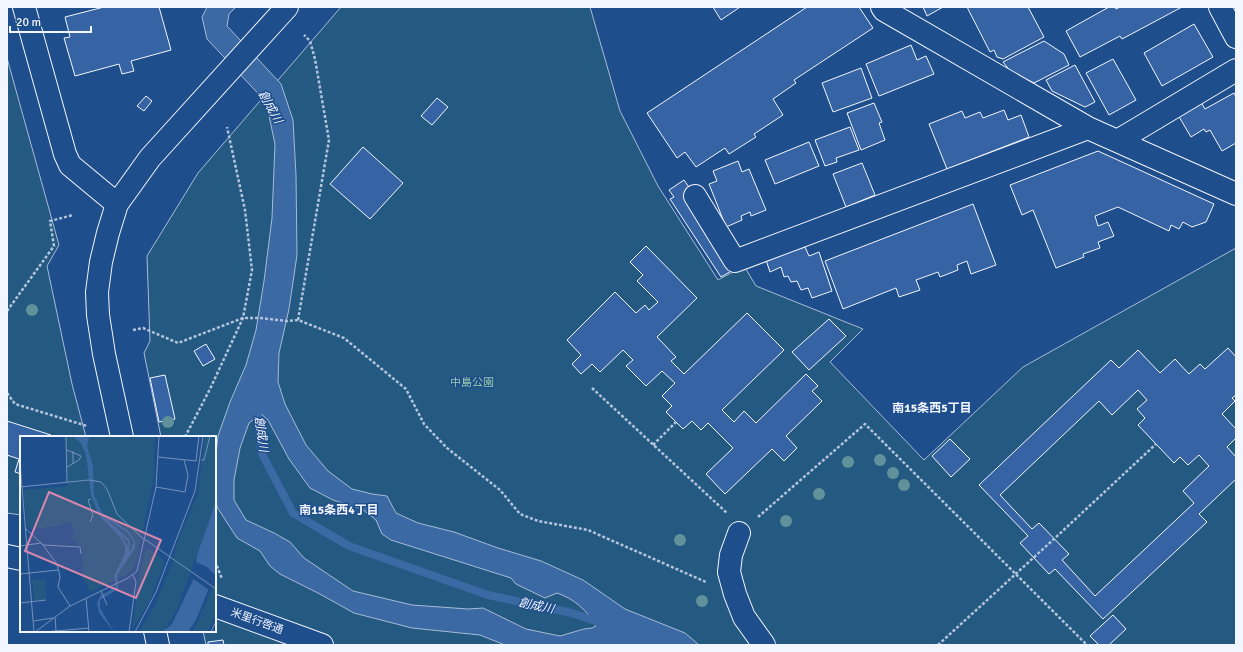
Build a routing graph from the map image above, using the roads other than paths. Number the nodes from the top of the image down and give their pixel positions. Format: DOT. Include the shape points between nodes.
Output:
graph roads {
  1 [pos="24,7"];
  2 [pos="287,7"];
  3 [pos="882,7"];
  4 [pos="1220,7"];
  5 [pos="1236,37"];
  6 [pos="1236,70"];
  7 [pos="1088,128"];
  8 [pos="1119,140"];
  9 [pos="1236,194"];
  10 [pos="695,196"];
  11 [pos="117,204"];
  12 [pos="122,436"];
  13 [pos="739,533"];
  14 [pos="7,556"];
  15 [pos="20,559"];
  16 [pos="216,606"];
  17 [pos="155,632"];
  18 [pos="158,645"];
  19 [pos="322,645"];
  20 [pos="764,645"];
  1 -- 11 [label="street" via="70,165"];
  2 -- 11 [label="street" via="150,158"];
  3 -- 7 [label="street"];
  4 -- 5 [label="street"];
  6 -- 8 [label="street"];
  7 -- 8 [label="street"];
  7 -- 10 [label="street" via="735,261"];
  8 -- 9 [label="street"];
  11 -- 12 [label="street" via="101,262 97,308"];
  13 -- 20 [label="street" via="731,554 729,572 744,617"];
  14 -- 15 [label="street"];
  16 -- 19 [label="street, 米里行啓通"];
  17 -- 18 [label="street"];
}
